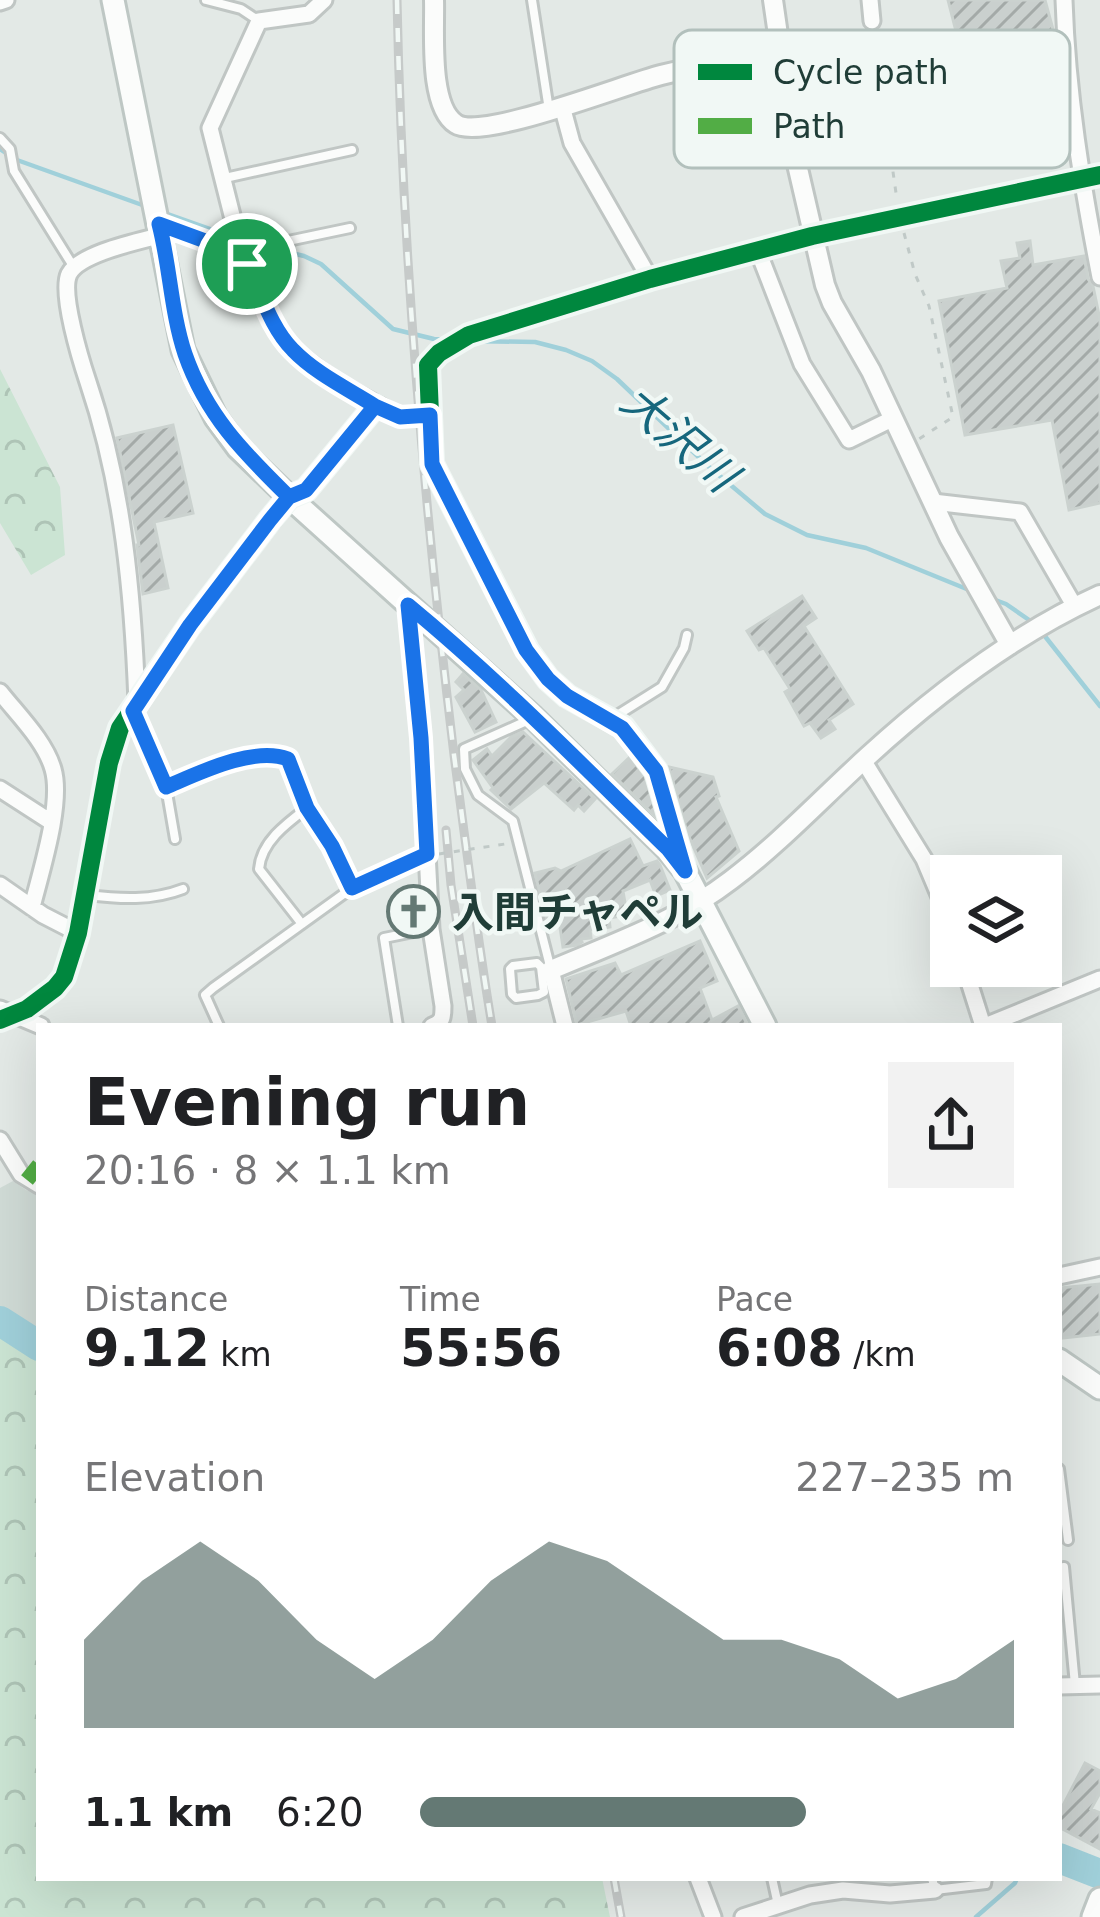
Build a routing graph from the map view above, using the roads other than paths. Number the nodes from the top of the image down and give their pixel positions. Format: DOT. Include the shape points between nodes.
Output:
graph roads {
  1 [pos="113,0"];
  2 [pos="206,0"];
  3 [pos="324,0"];
  4 [pos="434,0"];
  5 [pos="532,0"];
  6 [pos="773,0"];
  7 [pos="870,0"];
  8 [pos="1064,0"];
  9 [pos="259,21"];
  10 [pos="872,21"];
  11 [pos="776,30"];
  12 [pos="1065,30"];
  13 [pos="674,72"];
  14 [pos="1070,86"];
  15 [pos="555,108"];
  16 [pos="0,138"];
  17 [pos="352,150"];
  18 [pos="798,168"];
  19 [pos="1100,175"];
  20 [pos="223,178"];
  21 [pos="1081,180"];
  22 [pos="158,219"];
  23 [pos="350,228"];
  24 [pos="236,231"];
  25 [pos="812,236"];
  26 [pos="758,250"];
  27 [pos="238,253"];
  28 [pos="74,267"];
  29 [pos="1100,277"];
  30 [pos="650,279"];
  31 [pos="375,406"];
  32 [pos="430,415"];
  33 [pos="893,418"];
  34 [pos="289,497"];
  35 [pos="933,502"];
  36 [pos="1100,595"];
  37 [pos="408,605"];
  38 [pos="1075,607"];
  39 [pos="687,635"];
  40 [pos="1018,640"];
  41 [pos="0,692"];
  42 [pos="135,707"];
  43 [pos="533,717"];
  44 [pos="610,719"];
  45 [pos="863,760"];
  46 [pos="166,787"];
  47 [pos="0,789"];
  48 [pos="307,808"];
  49 [pos="51,822"];
  50 [pos="175,838"];
  51 [pos="433,854"];
  52 [pos="685,871"];
  53 [pos="930,872"];
  54 [pos="0,885"];
  55 [pos="352,888"];
  56 [pos="183,889"];
  57 [pos="86,895"];
  58 [pos="700,902"];
  59 [pos="32,907"];
  60 [pos="302,924"];
  61 [pos="431,929"];
  62 [pos="77,932"];
  63 [pos="546,972"];
  64 [pos="1100,979"];
  65 [pos="971,987"];
  66 [pos="5,1014"];
  67 [pos="218,1023"];
  68 [pos="397,1023"];
  69 [pos="440,1023"];
  70 [pos="564,1023"];
  71 [pos="763,1023"];
  72 [pos="983,1023"];
  73 [pos="991,1023"];
  74 [pos="36,1024"];
  75 [pos="0,1140"];
  76 [pos="36,1183"];
  77 [pos="1100,1267"];
  78 [pos="1062,1275"];
  79 [pos="1062,1362"];
  80 [pos="1100,1388"];
  81 [pos="1062,1493"];
  82 [pos="1068,1540"];
  83 [pos="1064,1567"];
  84 [pos="1100,1685"];
  85 [pos="1067,1686"];
  86 [pos="699,1881"];
  87 [pos="773,1881"];
  88 [pos="986,1881"];
  89 [pos="851,1884"];
  90 [pos="934,1884"];
  91 [pos="1100,1899"];
  92 [pos="778,1905"];
  93 [pos="713,1917"];
  94 [pos="743,1917"];
  95 [pos="1093,1917"];
  1 -- 22 [label="main road"];
  2 -- 9 [label="lane"];
  3 -- 9 [label="street" via="310,14"];
  4 -- 15 [label="street" via="437,82 453,122 474,129"];
  5 -- 15 [label="lane"];
  6 -- 11 [label="street"];
  7 -- 10 [label="street"];
  8 -- 12 [label="street"];
  9 -- 20 [label="street" via="210,128"];
  13 -- 15 [label="street"];
  14 -- 21 [label="street"];
  15 -- 30 [label="street"];
  16 -- 28 [label="lane"];
  17 -- 20 [label="lane"];
  18 -- 25 [label="street"];
  19 -- 21 [label="street"];
  20 -- 24 [label="street"];
  21 -- 25 [label="street"];
  21 -- 29 [label="street"];
  22 -- 27 [label="street"];
  22 -- 28 [label="street"];
  22 -- 34 [label="main road" via="183,350 203,396 238,448"];
  23 -- 24 [label="lane" via="287,241"];
  24 -- 27 [label="street"];
  25 -- 26 [label="street"];
  25 -- 33 [label="street" via="832,303"];
  26 -- 30 [label="street"];
  26 -- 33 [label="street" via="802,364 848,440"];
  27 -- 31 [label="street" via="292,350"];
  28 -- 42 [label="street" via="66,282 75,346 107,449 129,572"];
  30 -- 32 [label="street" via="469,335 439,352 428,365"];
  31 -- 32 [label="street" via="400,417"];
  31 -- 34 [label="street" via="306,490"];
  32 -- 44 [label="street" via="432,464 526,650 567,696"];
  33 -- 35 [label="street"];
  34 -- 37 [label="main road"];
  34 -- 42 [label="street"];
  35 -- 38 [label="street" via="1020,512"];
  35 -- 40 [label="street"];
  36 -- 38 [label="street"];
  37 -- 43 [label="main road"];
  37 -- 51 [label="street"];
  38 -- 40 [label="street"];
  39 -- 44 [label="lane" via="662,687"];
  40 -- 45 [label="street"];
  41 -- 49 [label="street" via="53,769"];
  42 -- 46 [label="lane"];
  42 -- 57 [label="street" via="109,763"];
  43 -- 52 [label="main road"];
  43 -- 63 [label="lane" via="464,749 478,795 513,821"];
  44 -- 52 [label="street" via="656,771"];
  45 -- 53 [label="street"];
  45 -- 58 [label="street"];
  46 -- 48 [label="lane" via="241,759 280,755"];
  46 -- 50 [label="lane"];
  47 -- 49 [label="street"];
  48 -- 55 [label="lane"];
  48 -- 60 [label="lane" via="260,856 260,869"];
  49 -- 59 [label="street"];
  51 -- 55 [label="lane"];
  51 -- 61 [label="street"];
  52 -- 58 [label="main road"];
  54 -- 59 [label="street"];
  55 -- 60 [label="lane"];
  56 -- 57 [label="lane" via="125,900"];
  57 -- 62 [label="street"];
  58 -- 63 [label="street"];
  58 -- 71 [label="main road"];
  59 -- 62 [label="street"];
  60 -- 67 [label="lane" via="205,995"];
  61 -- 68 [label="lane" via="383,938"];
  61 -- 69 [label="street"];
  62 -- 66 [label="street" via="64,976 45,997"];
  63 -- 63 [label="lane" via="542,994 514,996 511,967 537,963"];
  63 -- 70 [label="street"];
  64 -- 73 [label="street"];
  65 -- 72 [label="street"];
  66 -- 74 [label="street"];
  75 -- 76 [label="street"];
  77 -- 78 [label="street"];
  79 -- 80 [label="main road"];
  81 -- 82 [label="lane"];
  83 -- 85 [label="lane"];
  84 -- 85 [label="street"];
  86 -- 93 [label="street"];
  87 -- 92 [label="lane"];
  88 -- 90 [label="lane"];
  89 -- 90 [label="street" via="890,1894"];
  89 -- 92 [label="street"];
  91 -- 95 [label="main road"];
  92 -- 94 [label="street"];
}
